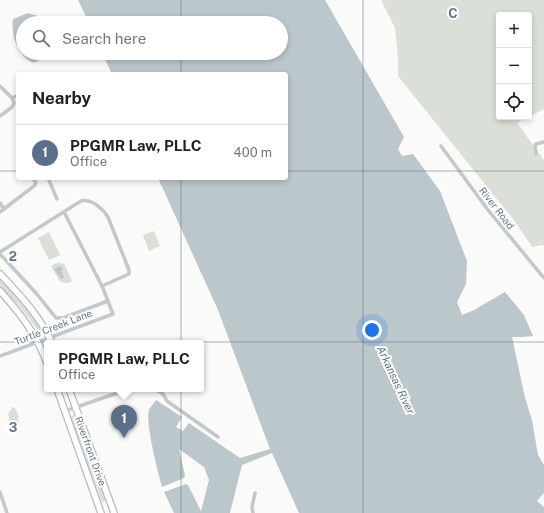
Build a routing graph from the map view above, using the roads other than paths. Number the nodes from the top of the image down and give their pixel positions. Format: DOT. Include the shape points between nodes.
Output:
graph roads {
  1 [pos="0,86"];
  2 [pos="16,96"];
  3 [pos="12,98"];
  4 [pos="16,104"];
  5 [pos="0,116"];
  6 [pos="544,142"];
  7 [pos="441,146"];
  8 [pos="536,154"];
  9 [pos="34,180"];
  10 [pos="49,180"];
  11 [pos="57,199"];
  12 [pos="0,204"];
  13 [pos="4,209"];
  14 [pos="0,212"];
  15 [pos="64,212"];
  16 [pos="0,253"];
  17 [pos="0,274"];
  18 [pos="544,278"];
  19 [pos="102,286"];
  20 [pos="0,291"];
  21 [pos="108,301"];
  22 [pos="49,337"];
  23 [pos="50,340"];
  24 [pos="38,341"];
  25 [pos="0,356"];
  26 [pos="44,356"];
  27 [pos="58,392"];
  28 [pos="70,392"];
  29 [pos="120,392"];
  30 [pos="160,392"];
  31 [pos="76,407"];
  32 [pos="65,412"];
  33 [pos="218,438"];
  34 [pos="0,492"];
  35 [pos="255,493"];
  36 [pos="7,513"];
  37 [pos="101,513"];
  38 [pos="114,513"];
  39 [pos="253,513"];
  1 -- 3 [label="street"];
  2 -- 3 [label="street"];
  3 -- 4 [label="street"];
  4 -- 5 [label="street"];
  6 -- 8 [label="street" via="536,144"];
  7 -- 18 [label="street, River Road" via="488,210"];
  9 -- 13 [label="street" via="34,186"];
  10 -- 11 [label="street"];
  12 -- 13 [label="street"];
  13 -- 14 [label="street"];
  15 -- 16 [label="street"];
  15 -- 19 [label="street"];
  15 -- 19 [label="street" via="86,200 105,211 129,274"];
  16 -- 21 [label="street" via="56,318 63,318"];
  17 -- 22 [label="street" via="34,311"];
  19 -- 21 [label="street"];
  20 -- 24 [label="street" via="19,312"];
  21 -- 22 [label="street, Turtle Creek Lane" via="113,314"];
  22 -- 23 [label="street"];
  22 -- 24 [label="street, Turtle Creek Lane"];
  24 -- 25 [label="street, Turtle Creek Lane"];
  24 -- 26 [label="street"];
  27 -- 32 [label="street, Riverfront Drive"];
  28 -- 31 [label="street, Riverfront Drive"];
  29 -- 31 [label="street"];
  30 -- 33 [label="street" via="167,401"];
  31 -- 32 [label="street"];
  31 -- 38 [label="street, Riverfront Drive"];
  32 -- 37 [label="street, Riverfront Drive"];
  34 -- 36 [label="street"];
  35 -- 39 [label="street"];
}
